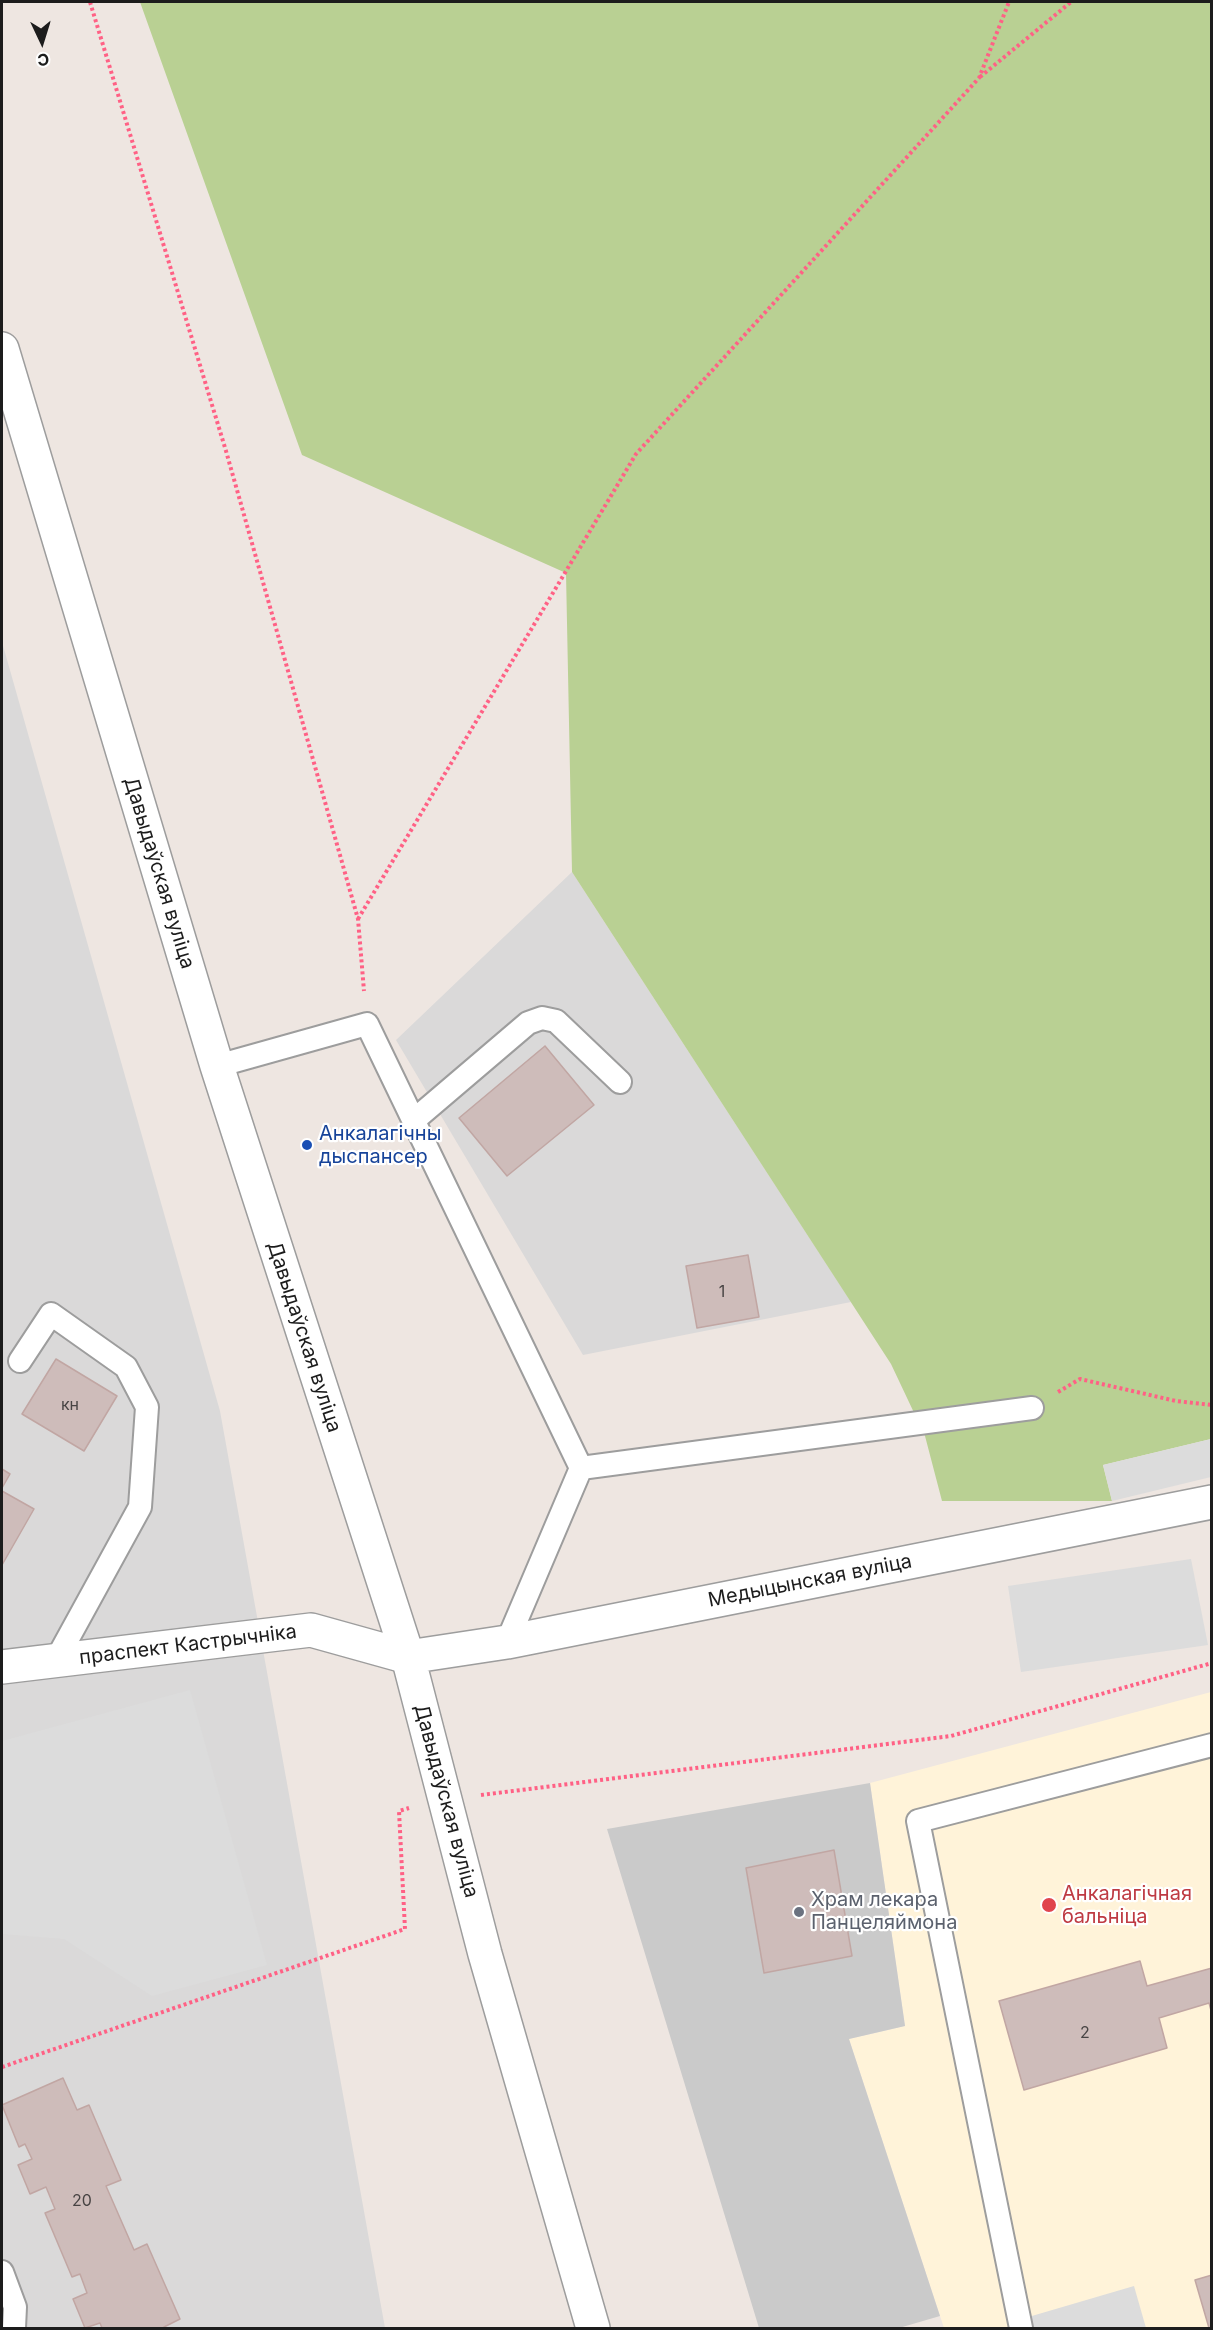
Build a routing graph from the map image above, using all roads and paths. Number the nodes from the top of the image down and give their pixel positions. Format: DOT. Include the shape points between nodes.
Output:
graph roads {
  1 [pos="90,2"];
  2 [pos="1009,2"];
  3 [pos="1071,2"];
  4 [pos="979,78"];
  5 [pos="2,349"];
  6 [pos="358,919"];
  7 [pos="367,1024"];
  8 [pos="217,1066"];
  9 [pos="620,1082"];
  10 [pos="413,1121"];
  11 [pos="20,1361"];
  12 [pos="1212,1405"];
  13 [pos="1032,1408"];
  14 [pos="581,1468"];
  15 [pos="1212,1502"];
  16 [pos="507,1642"];
  17 [pos="408,1658"];
  18 [pos="55,1662"];
  19 [pos="1212,1663"];
  20 [pos="2,1667"];
  21 [pos="1212,1745"];
  22 [pos="446,1799"];
  23 [pos="2,2067"];
  24 [pos="2,2271"];
  25 [pos="14,2328"];
  26 [pos="593,2328"];
  27 [pos="1021,2328"];
  1 -- 6 [label="path" via="226,451"];
  2 -- 4 [label="path"];
  3 -- 4 [label="path"];
  4 -- 6 [label="path" via="636,454"];
  5 -- 8 [label="street, Давыдаўская вуліца"];
  6 -- 7 [label="path"];
  7 -- 8 [label="lane"];
  7 -- 10 [label="lane"];
  8 -- 17 [label="street, Давыдаўская вуліца"];
  9 -- 10 [label="lane" via="556,1021 543,1018 528,1023"];
  10 -- 14 [label="lane"];
  11 -- 18 [label="lane" via="51,1314 126,1367 147,1407 140,1507"];
  12 -- 13 [label="path" via="1176,1401 1080,1378"];
  13 -- 14 [label="lane"];
  14 -- 16 [label="lane"];
  15 -- 16 [label="street, Медыцынская вуліца"];
  16 -- 17 [label="street, Медыцынская вуліца"];
  17 -- 18 [label="street, праспект Кастрычніка" via="311,1630"];
  17 -- 22 [label="street, Давыдаўская вуліца"];
  18 -- 20 [label="street, праспект Кастрычніка"];
  19 -- 22 [label="path" via="951,1736"];
  21 -- 27 [label="lane" via="918,1821"];
  22 -- 23 [label="path" via="399,1810 405,1929"];
  22 -- 26 [label="street, Давыдаўская вуліца" via="488,1966"];
  24 -- 25 [label="lane" via="15,2307"];
}
